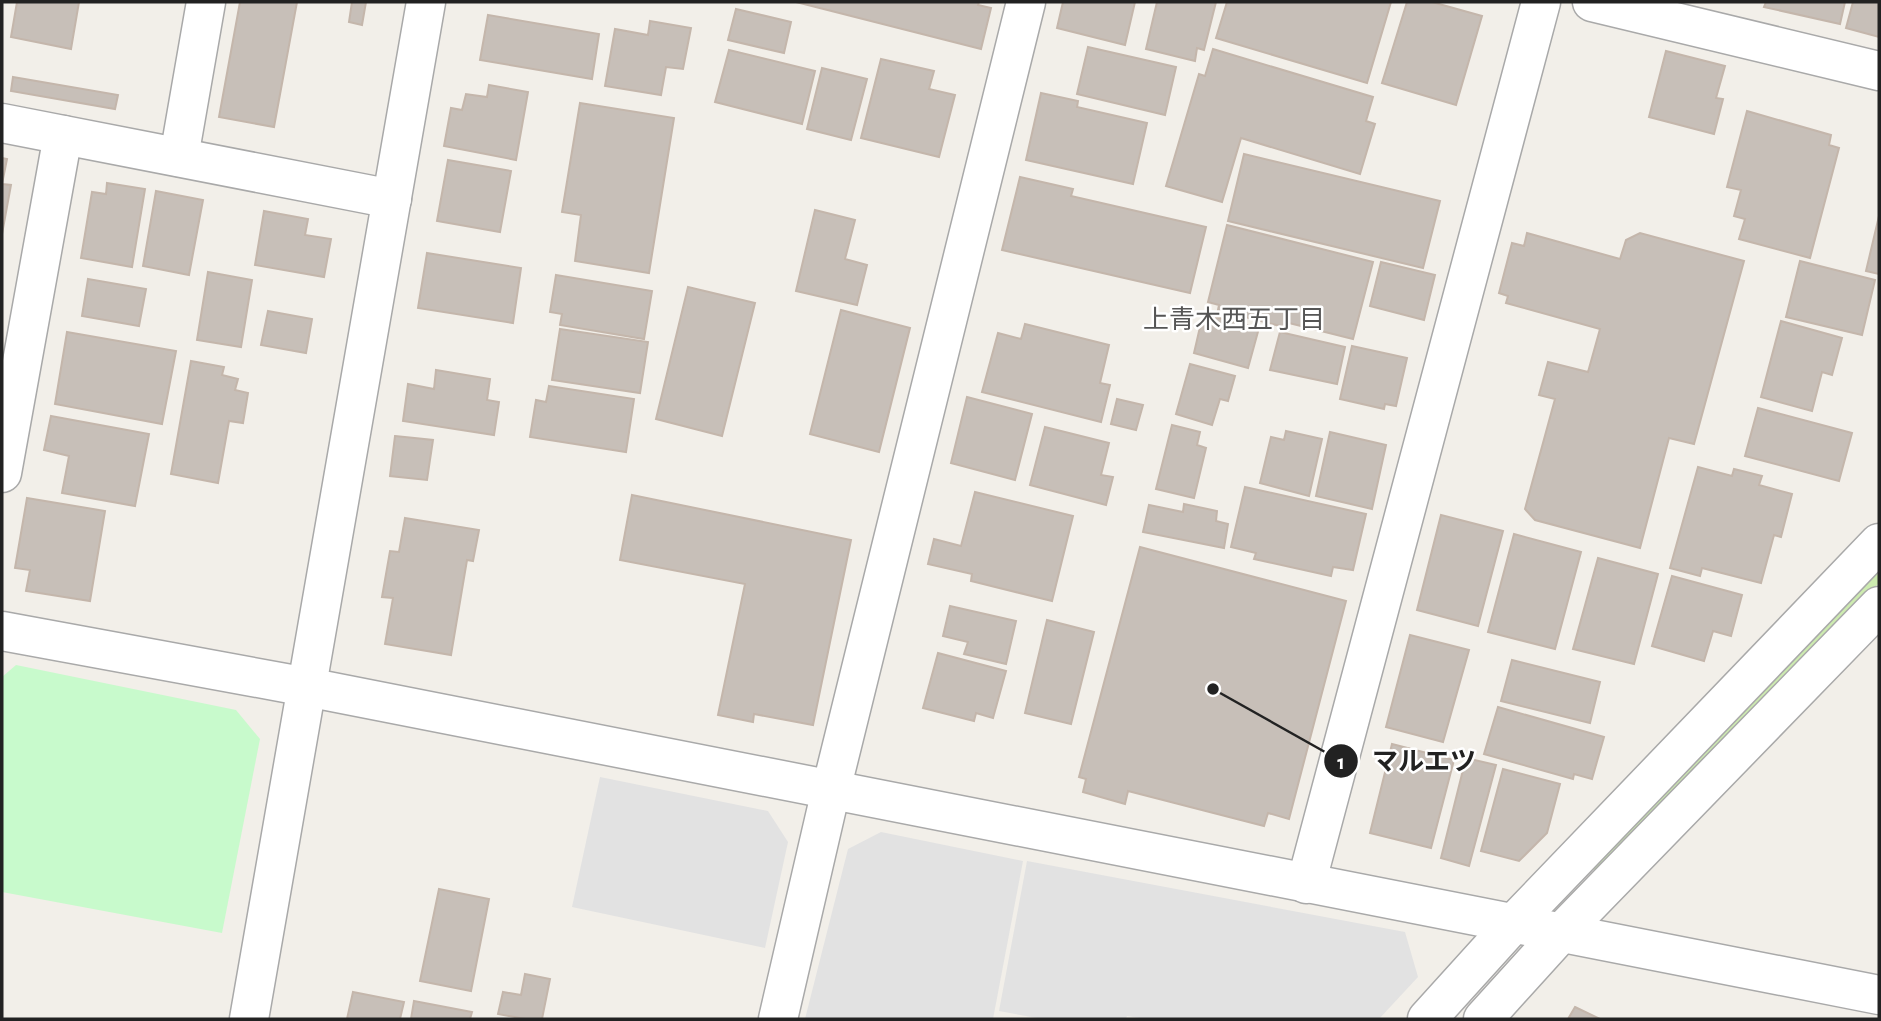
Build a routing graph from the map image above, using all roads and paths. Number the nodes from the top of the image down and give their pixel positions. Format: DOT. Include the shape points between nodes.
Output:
graph roads {
  1 [pos="206,2"];
  2 [pos="426,2"];
  3 [pos="1026,2"];
  4 [pos="1541,2"];
  5 [pos="1592,2"];
  6 [pos="1879,71"];
  7 [pos="2,123"];
  8 [pos="63,135"];
  9 [pos="179,157"];
  10 [pos="392,199"];
  11 [pos="2,473"];
  12 [pos="1879,543"];
  13 [pos="1879,606"];
  14 [pos="2,631"];
  15 [pos="307,687"];
  16 [pos="831,790"];
  17 [pos="1306,884"];
  18 [pos="1513,924"];
  19 [pos="1561,933"];
  20 [pos="1872,1003"];
  21 [pos="249,1019"];
  22 [pos="778,1019"];
  23 [pos="1427,1019"];
  24 [pos="1483,1019"];
  1 -- 9 [label="street"];
  2 -- 10 [label="street"];
  3 -- 16 [label="street"];
  4 -- 17 [label="street"];
  5 -- 6 [label="street"];
  7 -- 8 [label="street"];
  8 -- 9 [label="street"];
  8 -- 11 [label="street"];
  9 -- 10 [label="street"];
  10 -- 15 [label="street"];
  12 -- 18 [label="street"];
  13 -- 19 [label="street"];
  14 -- 15 [label="street"];
  15 -- 16 [label="street"];
  15 -- 21 [label="street"];
  16 -- 17 [label="street"];
  16 -- 22 [label="street"];
  17 -- 18 [label="street"];
  18 -- 19 [label="street"];
  18 -- 23 [label="street"];
  19 -- 20 [label="street"];
  19 -- 24 [label="street"];
}
